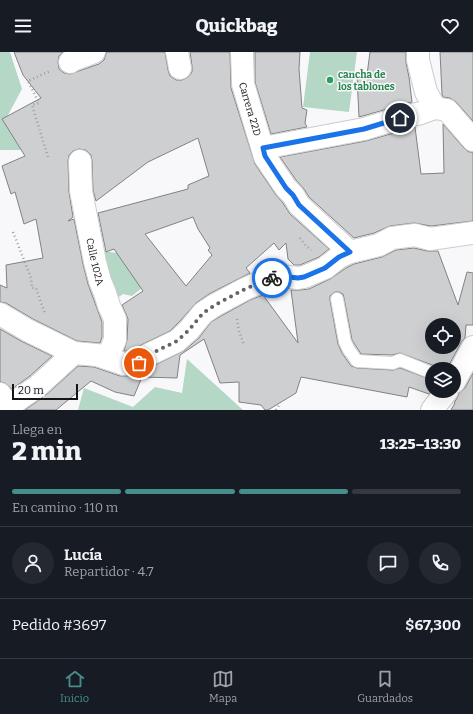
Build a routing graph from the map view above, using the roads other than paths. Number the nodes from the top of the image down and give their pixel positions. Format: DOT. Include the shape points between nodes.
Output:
graph roads {
  1 [pos="94,52"];
  2 [pos="242,52"];
  3 [pos="418,52"];
  4 [pos="70,62"];
  5 [pos="435,108"];
  6 [pos="473,140"];
  7 [pos="263,148"];
  8 [pos="80,161"];
  9 [pos="473,233"];
  10 [pos="350,252"];
  11 [pos="336,299"];
  12 [pos="0,314"];
  13 [pos="473,346"];
  14 [pos="74,353"];
  15 [pos="107,358"];
  16 [pos="461,369"];
  17 [pos="425,370"];
  18 [pos="441,398"];
  19 [pos="4,403"];
  20 [pos="432,410"];
  1 -- 4 [label="street"];
  2 -- 7 [label="street, Carrera 22D" via="244,84"];
  3 -- 5 [label="street" via="426,92"];
  5 -- 6 [label="street" via="447,110"];
  5 -- 7 [label="street" via="364,129"];
  7 -- 10 [label="street, Carrera 22D" via="265,156 299,205"];
  8 -- 15 [label="street, Calle 102A" via="81,191 95,262 115,318 115,340"];
  9 -- 10 [label="street" via="430,239 415,235 392,238 379,245"];
  10 -- 15 [label="street" via="325,268 304,277 270,278 245,289 203,313 177,341 146,356 139,363 124,364"];
  11 -- 17 [label="lane" via="345,342 357,361 393,363 400,360"];
  12 -- 14 [label="street"];
  13 -- 16 [label="street"];
  14 -- 15 [label="street"];
  14 -- 19 [label="street" via="38,386"];
  18 -- 20 [label="street"];
}
